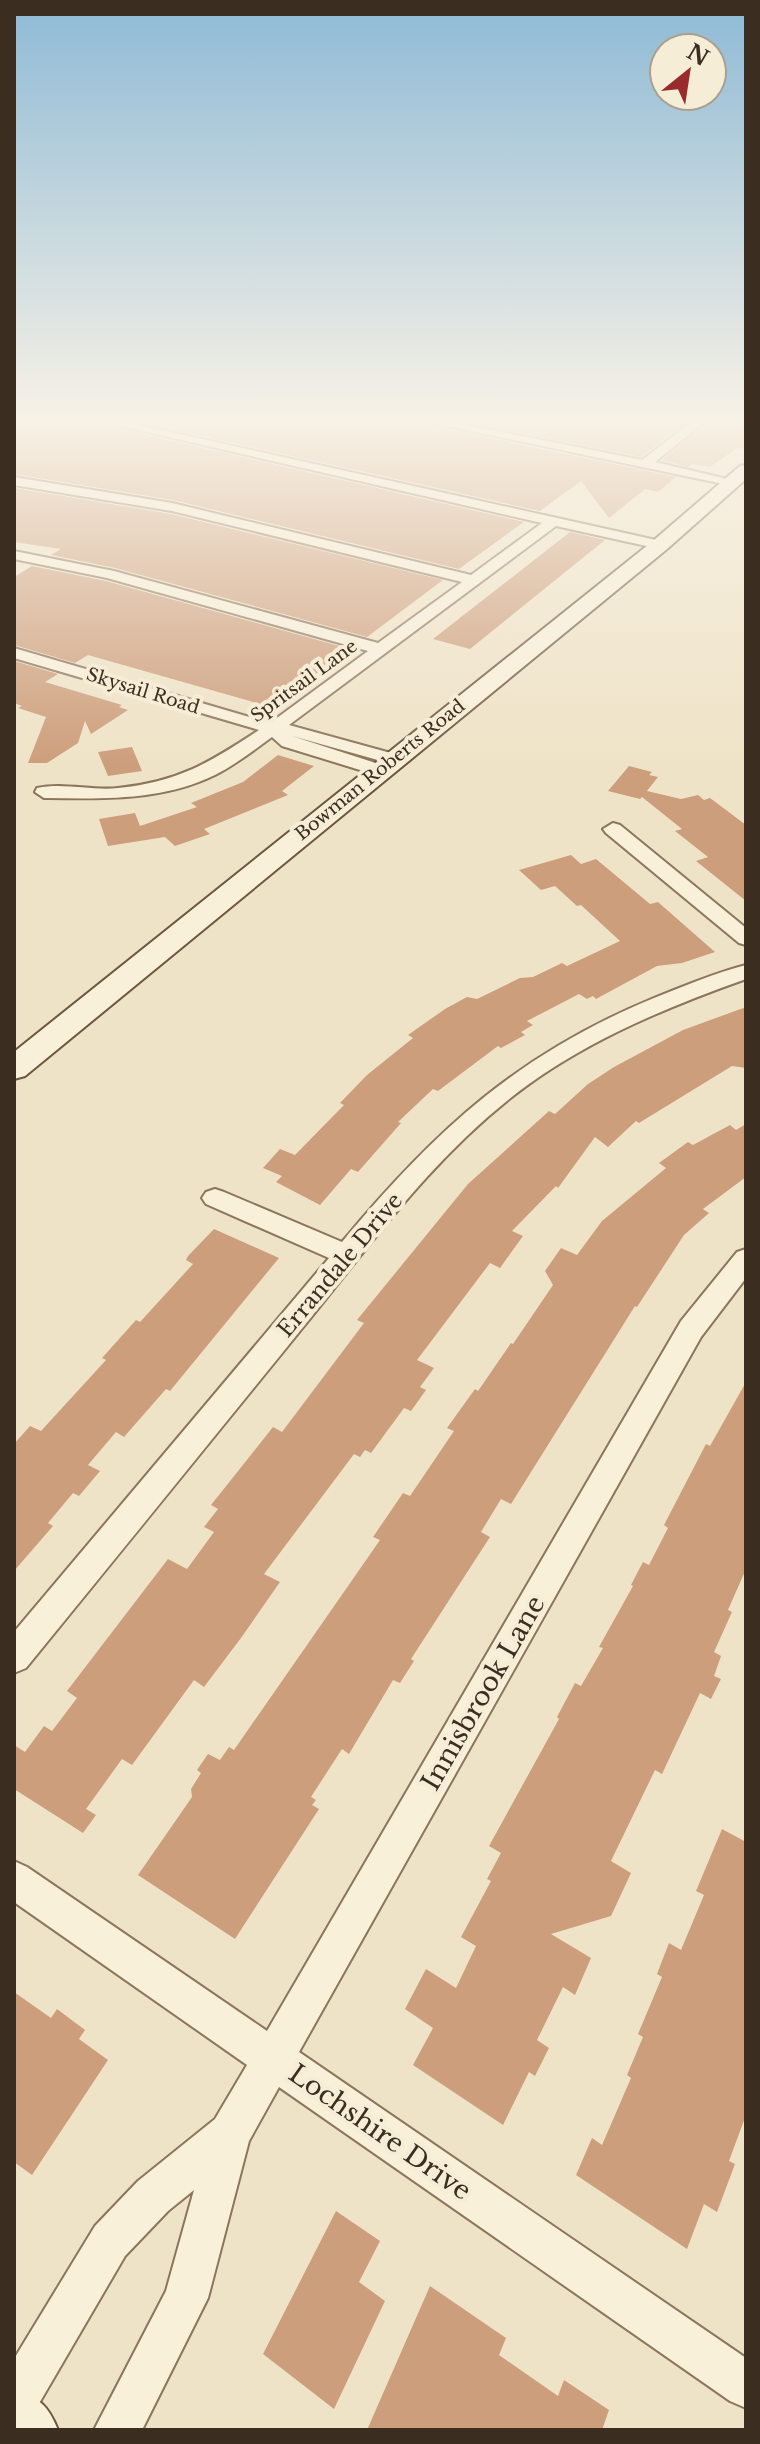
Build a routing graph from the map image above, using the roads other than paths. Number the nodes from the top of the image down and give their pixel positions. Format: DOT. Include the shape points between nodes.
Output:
graph roads {
  1 [pos="296,537"];
  2 [pos="532,537"];
  3 [pos="627,537"];
  4 [pos="669,537"];
  5 [pos="660,545"];
  6 [pos="14,555"];
  7 [pos="474,580"];
  8 [pos="381,649"];
  9 [pos="14,653"];
  10 [pos="273,729"];
  11 [pos="386,764"];
  12 [pos="44,792"];
  13 [pos="613,829"];
  14 [pos="746,939"];
  15 [pos="746,972"];
  16 [pos="14,1069"];
  17 [pos="215,1198"];
  18 [pos="347,1255"];
  19 [pos="746,1259"];
  20 [pos="14,1657"];
  21 [pos="14,1880"];
  22 [pos="273,2059"];
  23 [pos="230,2134"];
  24 [pos="746,2385"];
  25 [pos="14,2403"];
  26 [pos="14,2420"];
  27 [pos="26,2430"];
  28 [pos="117,2430"];
  1 -- 7 [label="street"];
  2 -- 7 [label="street, Spritsail Lane"];
  3 -- 5 [label="street"];
  4 -- 5 [label="street, Bowman Roberts Road"];
  5 -- 11 [label="street, Bowman Roberts Road"];
  6 -- 8 [label="street" via="109,574"];
  7 -- 8 [label="street, Spritsail Lane"];
  8 -- 10 [label="street, Spritsail Lane"];
  9 -- 10 [label="street, Skysail Road"];
  10 -- 11 [label="street, Skysail Road" via="288,742"];
  10 -- 12 [label="street, Spritsail Lane" via="232,758 171,785 116,794"];
  11 -- 16 [label="street, Bowman Roberts Road"];
  13 -- 14 [label="street"];
  15 -- 18 [label="street, Errandale Drive" via="612,1026 494,1099 444,1145"];
  17 -- 18 [label="street"];
  18 -- 20 [label="street, Errandale Drive"];
  19 -- 22 [label="street, Innisbrook Lane" via="691,1329"];
  21 -- 22 [label="street, Lochshire Drive"];
  22 -- 23 [label="street, Innisbrook Lane"];
  22 -- 24 [label="street, Lochshire Drive"];
  23 -- 25 [label="street, Innisbrook Lane" via="153,2196 110,2241"];
  23 -- 28 [label="street, Innisbrook Lane" via="186,2298"];
  26 -- 27 [label="street"];
}
